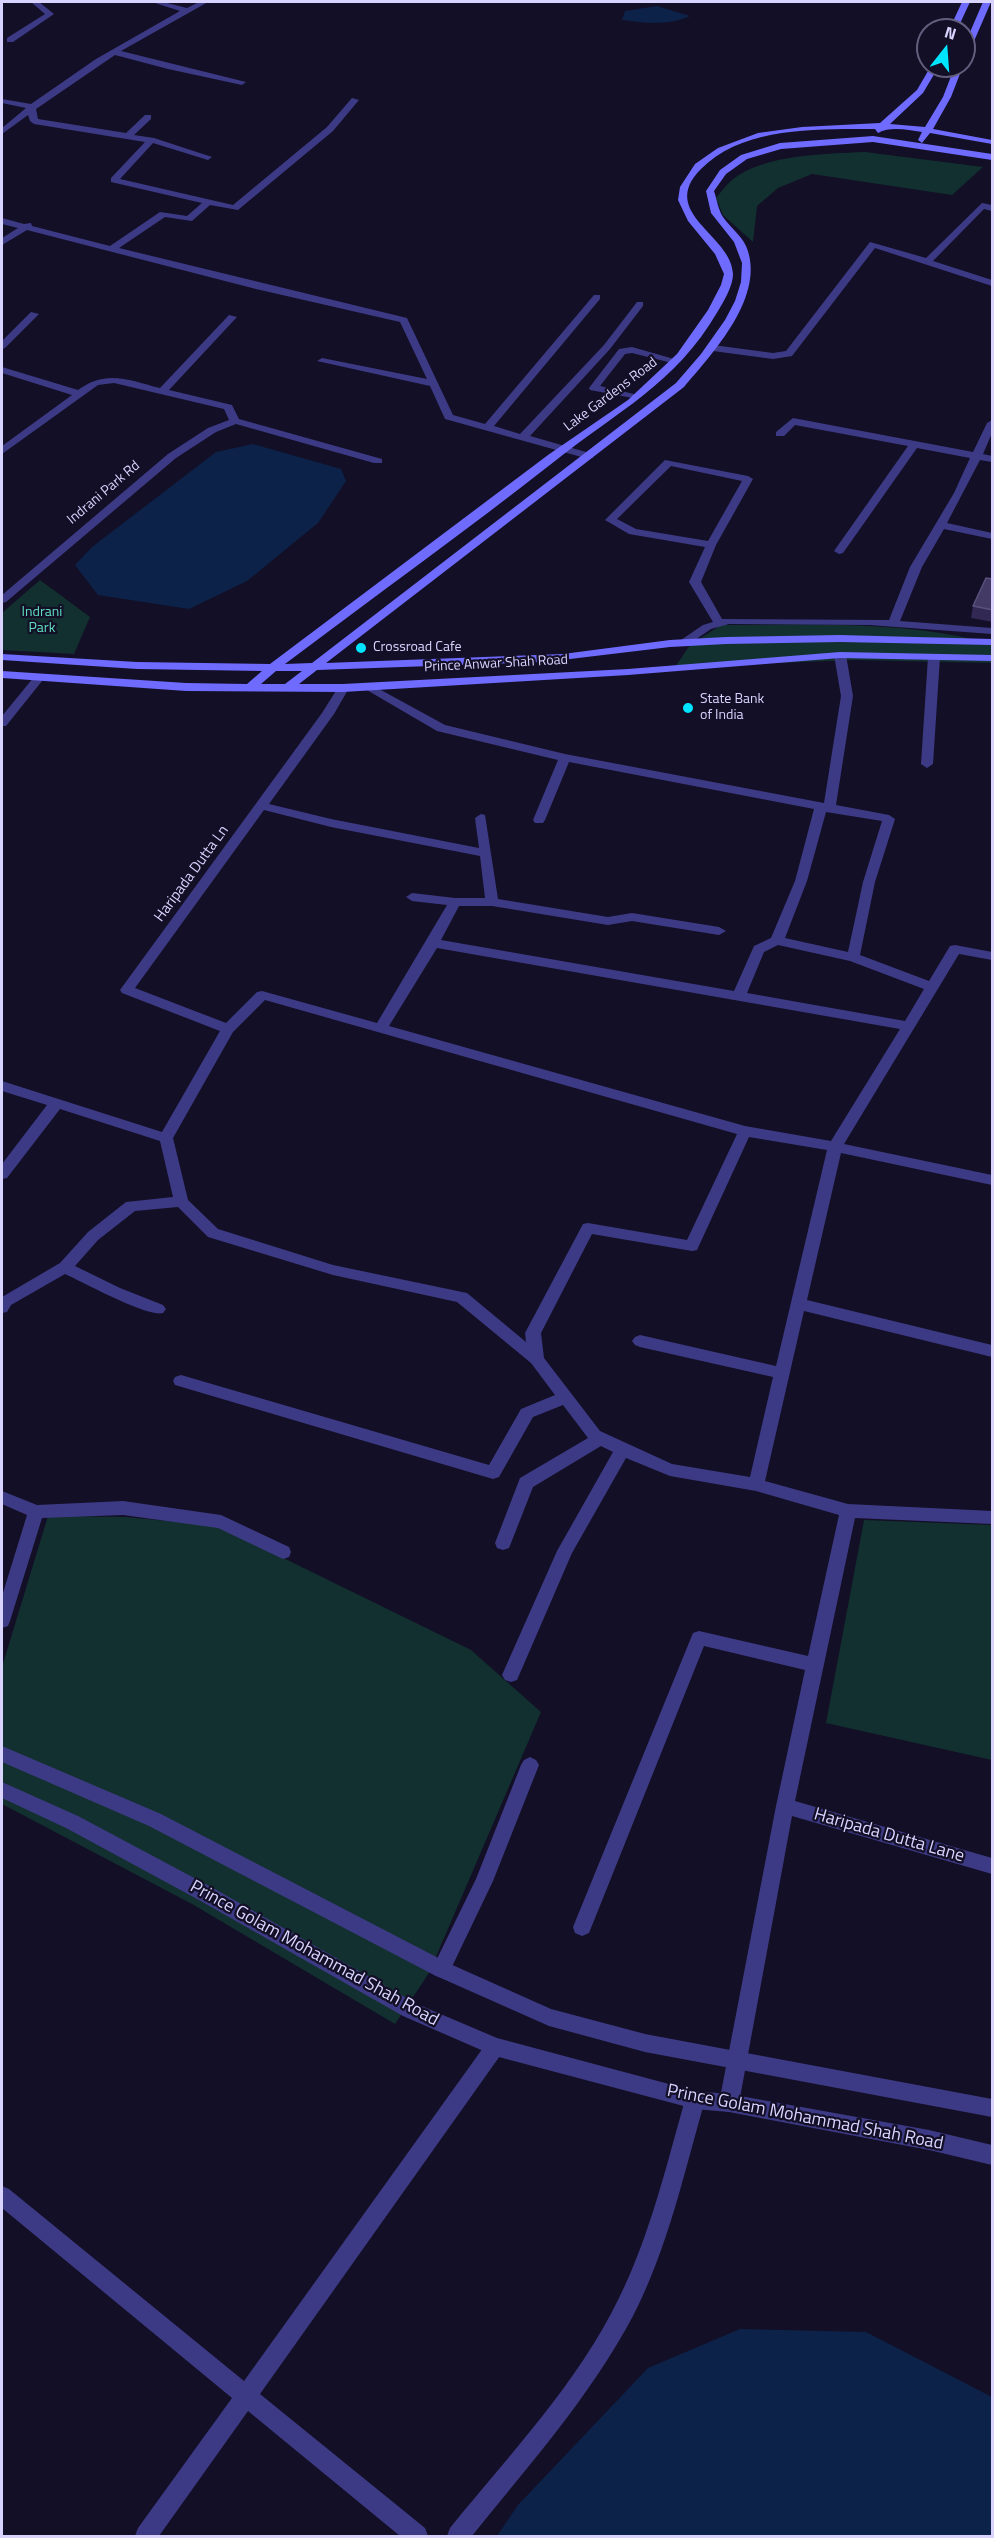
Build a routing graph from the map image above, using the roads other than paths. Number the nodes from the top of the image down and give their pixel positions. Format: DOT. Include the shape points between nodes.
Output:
graph roads {
  1 [pos="35,2"];
  2 [pos="156,2"];
  3 [pos="204,2"];
  4 [pos="966,2"];
  5 [pos="987,2"];
  6 [pos="186,10"];
  7 [pos="959,18"];
  8 [pos="976,27"];
  9 [pos="10,40"];
  10 [pos="115,52"];
  11 [pos="928,78"];
  12 [pos="955,78"];
  13 [pos="242,82"];
  14 [pos="355,100"];
  15 [pos="2,101"];
  16 [pos="31,107"];
  17 [pos="148,117"];
  18 [pos="881,126"];
  19 [pos="2,132"];
  20 [pos="926,132"];
  21 [pos="128,136"];
  22 [pos="873,139"];
  23 [pos="151,140"];
  24 [pos="993,142"];
  25 [pos="919,145"];
  26 [pos="208,157"];
  27 [pos="993,157"];
  28 [pos="207,203"];
  29 [pos="993,208"];
  30 [pos="2,220"];
  31 [pos="28,225"];
  32 [pos="2,242"];
  33 [pos="110,250"];
  34 [pos="928,261"];
  35 [pos="993,283"];
  36 [pos="597,297"];
  37 [pos="640,304"];
  38 [pos="34,314"];
  39 [pos="232,317"];
  40 [pos="2,346"];
  41 [pos="713,348"];
  42 [pos="322,361"];
  43 [pos="676,361"];
  44 [pos="2,370"];
  45 [pos="434,384"];
  46 [pos="163,391"];
  47 [pos="80,394"];
  48 [pos="634,397"];
  49 [pos="235,421"];
  50 [pos="993,423"];
  51 [pos="489,426"];
  52 [pos="780,434"];
  53 [pos="524,436"];
  54 [pos="913,446"];
  55 [pos="563,447"];
  56 [pos="2,451"];
  57 [pos="589,456"];
  58 [pos="977,456"];
  59 [pos="993,459"];
  60 [pos="378,461"];
  61 [pos="941,525"];
  62 [pos="993,536"];
  63 [pos="711,545"];
  64 [pos="838,551"];
  65 [pos="2,582"];
  66 [pos="20,584"];
  67 [pos="2,600"];
  68 [pos="719,623"];
  69 [pos="893,623"];
  70 [pos="993,631"];
  71 [pos="686,642"];
  72 [pos="993,642"];
  73 [pos="840,655"];
  74 [pos="2,657"];
  75 [pos="934,657"];
  76 [pos="993,658"];
  77 [pos="313,666"];
  78 [pos="273,667"];
  79 [pos="2,675"];
  80 [pos="38,679"];
  81 [pos="366,686"];
  82 [pos="249,688"];
  83 [pos="287,688"];
  84 [pos="343,688"];
  85 [pos="2,723"];
  86 [pos="565,758"];
  87 [pos="927,764"];
  88 [pos="262,806"];
  89 [pos="825,808"];
  90 [pos="481,818"];
  91 [pos="538,820"];
  92 [pos="486,853"];
  93 [pos="412,897"];
  94 [pos="455,902"];
  95 [pos="492,902"];
  96 [pos="719,931"];
  97 [pos="777,941"];
  98 [pos="433,943"];
  99 [pos="993,956"];
  100 [pos="853,957"];
  101 [pos="932,987"];
  102 [pos="738,998"];
  103 [pos="908,1026"];
  104 [pos="228,1029"];
  105 [pos="380,1029"];
  106 [pos="2,1086"];
  107 [pos="56,1104"];
  108 [pos="745,1131"];
  109 [pos="166,1138"];
  110 [pos="836,1147"];
  111 [pos="7,1159"];
  112 [pos="2,1174"];
  113 [pos="993,1180"];
  114 [pos="181,1202"];
  115 [pos="65,1267"];
  116 [pos="3,1303"];
  117 [pos="799,1304"];
  118 [pos="158,1308"];
  119 [pos="640,1341"];
  120 [pos="993,1351"];
  121 [pos="536,1359"];
  122 [pos="783,1373"];
  123 [pos="181,1382"];
  124 [pos="566,1398"];
  125 [pos="601,1438"];
  126 [pos="623,1450"];
  127 [pos="756,1485"];
  128 [pos="2,1497"];
  129 [pos="848,1511"];
  130 [pos="36,1512"];
  131 [pos="993,1518"];
  132 [pos="503,1542"];
  133 [pos="283,1552"];
  134 [pos="2,1621"];
  135 [pos="815,1665"];
  136 [pos="511,1676"];
  137 [pos="2,1754"];
  138 [pos="530,1765"];
  139 [pos="2,1790"];
  140 [pos="785,1806"];
  141 [pos="993,1866"];
  142 [pos="582,1927"];
  143 [pos="441,1969"];
  144 [pos="495,2047"];
  145 [pos="736,2060"];
  146 [pos="695,2100"];
  147 [pos="729,2103"];
  148 [pos="993,2108"];
  149 [pos="993,2156"];
  150 [pos="2,2196"];
  151 [pos="244,2397"];
  152 [pos="146,2536"];
  153 [pos="417,2536"];
  154 [pos="458,2536"];
  1 -- 9 [label="street" via="50,14"];
  2 -- 6 [label="street"];
  3 -- 6 [label="street"];
  4 -- 7 [label="main road"];
  5 -- 8 [label="main road"];
  6 -- 10 [label="street"];
  10 -- 13 [label="street"];
  10 -- 16 [label="street"];
  11 -- 18 [label="main road" via="920,91"];
  12 -- 20 [label="main road"];
  14 -- 28 [label="street" via="330,129 235,208"];
  15 -- 16 [label="street"];
  16 -- 19 [label="street"];
  16 -- 21 [label="street" via="34,121"];
  17 -- 21 [label="street"];
  18 -- 20 [label="main road"];
  18 -- 22 [label="main road"];
  18 -- 43 [label="main road, Lake Gardens Road" via="757,136 715,154 694,170 683,200 698,229 726,261 728,282 711,316"];
  20 -- 24 [label="main road"];
  20 -- 25 [label="main road"];
  21 -- 23 [label="street"];
  22 -- 25 [label="main road"];
  22 -- 41 [label="main road" via="780,146 744,157 723,172 710,191 716,214 742,246 749,267 741,299"];
  23 -- 26 [label="street"];
  23 -- 28 [label="street" via="114,180"];
  25 -- 27 [label="main road"];
  28 -- 33 [label="street" via="189,219 163,214"];
  29 -- 34 [label="street" via="982,206"];
  30 -- 31 [label="street"];
  31 -- 32 [label="street"];
  31 -- 33 [label="street"];
  33 -- 45 [label="street" via="404,320"];
  34 -- 35 [label="street"];
  34 -- 41 [label="street" via="873,244 789,354 773,356"];
  36 -- 51 [label="street"];
  37 -- 53 [label="street" via="607,347"];
  38 -- 40 [label="street"];
  39 -- 46 [label="street"];
  41 -- 57 [label="main road" via="680,385"];
  42 -- 45 [label="street"];
  43 -- 48 [label="main road, Lake Gardens Road" via="660,379"];
  43 -- 48 [label="street" via="622,351 594,388"];
  44 -- 47 [label="street"];
  45 -- 51 [label="street" via="449,417"];
  46 -- 47 [label="street" via="114,380 95,382"];
  46 -- 49 [label="street" via="228,407"];
  47 -- 56 [label="street"];
  48 -- 55 [label="main road, Lake Gardens Road"];
  49 -- 60 [label="street"];
  49 -- 66 [label="street, Indrani Park Rd" via="212,430 172,456"];
  50 -- 58 [label="street"];
  51 -- 53 [label="street"];
  52 -- 54 [label="street" via="793,421"];
  53 -- 55 [label="street"];
  54 -- 58 [label="street"];
  54 -- 64 [label="street"];
  55 -- 57 [label="street"];
  55 -- 78 [label="main road, Lake Gardens Road"];
  57 -- 77 [label="main road"];
  58 -- 59 [label="street"];
  58 -- 61 [label="street"];
  61 -- 62 [label="street"];
  61 -- 69 [label="street" via="916,567"];
  63 -- 63 [label="street" via="633,532 610,520 669,462 748,479"];
  63 -- 68 [label="street" via="695,582"];
  65 -- 66 [label="street"];
  66 -- 67 [label="street, Indrani Park Rd"];
  68 -- 69 [label="street"];
  68 -- 71 [label="street"];
  69 -- 70 [label="street"];
  71 -- 72 [label="main road, Prince Anwar Shah Road" via="862,637"];
  71 -- 77 [label="main road, Prince Anwar Shah Road" via="548,659"];
  73 -- 75 [label="main road, Prince Anwar Shah Road"];
  73 -- 81 [label="main road, Prince Anwar Shah Road" via="628,672"];
  73 -- 89 [label="street" via="847,696"];
  74 -- 78 [label="main road, Prince Anwar Shah Road"];
  75 -- 76 [label="main road, Prince Anwar Shah Road"];
  75 -- 87 [label="street"];
  77 -- 78 [label="main road, Prince Anwar Shah Road"];
  77 -- 83 [label="main road"];
  78 -- 82 [label="main road, Lake Gardens Road"];
  79 -- 80 [label="main road, Prince Anwar Shah Road"];
  80 -- 82 [label="main road, Prince Anwar Shah Road"];
  80 -- 85 [label="street"];
  81 -- 84 [label="main road, Prince Anwar Shah Road"];
  81 -- 86 [label="street" via="441,728"];
  82 -- 83 [label="main road, Prince Anwar Shah Road"];
  83 -- 84 [label="main road, Prince Anwar Shah Road"];
  84 -- 88 [label="street, Haripada Dutta Ln"];
  86 -- 89 [label="street"];
  86 -- 91 [label="street"];
  88 -- 92 [label="street"];
  88 -- 104 [label="street, Haripada Dutta Ln" via="127,990"];
  89 -- 97 [label="street"];
  89 -- 100 [label="street" via="889,819 869,882"];
  90 -- 92 [label="street"];
  92 -- 95 [label="street"];
  93 -- 94 [label="street"];
  94 -- 95 [label="street"];
  94 -- 98 [label="street"];
  95 -- 96 [label="street" via="608,921 632,917"];
  97 -- 100 [label="street"];
  97 -- 102 [label="street" via="759,949"];
  98 -- 102 [label="street"];
  98 -- 105 [label="street"];
  99 -- 101 [label="street" via="955,949"];
  100 -- 101 [label="street"];
  101 -- 103 [label="street"];
  102 -- 103 [label="street"];
  103 -- 110 [label="street"];
  104 -- 105 [label="street" via="261,995"];
  104 -- 109 [label="street"];
  105 -- 108 [label="street"];
  106 -- 107 [label="street"];
  107 -- 109 [label="street"];
  107 -- 111 [label="street"];
  108 -- 110 [label="street"];
  108 -- 121 [label="street" via="692,1246 588,1228 533,1333"];
  109 -- 114 [label="street"];
  110 -- 113 [label="street"];
  110 -- 117 [label="street"];
  111 -- 112 [label="street"];
  114 -- 115 [label="street" via="131,1206 93,1236"];
  114 -- 121 [label="street" via="213,1233 333,1270 462,1297"];
  115 -- 116 [label="street"];
  115 -- 118 [label="street"];
  117 -- 120 [label="street"];
  117 -- 122 [label="street"];
  119 -- 122 [label="street"];
  121 -- 124 [label="street"];
  122 -- 127 [label="street"];
  123 -- 124 [label="street" via="493,1473 527,1413"];
  124 -- 125 [label="street" via="594,1435"];
  125 -- 126 [label="street"];
  125 -- 132 [label="street" via="526,1483"];
  126 -- 127 [label="street" via="670,1470"];
  126 -- 136 [label="street" via="565,1551"];
  127 -- 129 [label="street"];
  128 -- 130 [label="street"];
  129 -- 131 [label="street"];
  129 -- 135 [label="street"];
  130 -- 133 [label="street" via="123,1508 221,1522"];
  130 -- 134 [label="street"];
  135 -- 140 [label="street"];
  135 -- 142 [label="street" via="699,1638"];
  137 -- 143 [label="street" via="155,1820"];
  138 -- 143 [label="street" via="484,1881"];
  139 -- 144 [label="street, Prince Golam Mohammad Shah Road" via="72,1822 206,1894 410,2010"];
  140 -- 141 [label="street, Haripada Dutta Lane"];
  140 -- 145 [label="street"];
  143 -- 145 [label="street" via="549,2017 645,2043"];
  144 -- 146 [label="street, Prince Golam Mohammad Shah Road"];
  144 -- 151 [label="street"];
  145 -- 147 [label="street"];
  145 -- 148 [label="street"];
  146 -- 147 [label="street, Prince Golam Mohammad Shah Road"];
  146 -- 154 [label="street" via="652,2248 626,2307 569,2398"];
  147 -- 149 [label="street, Prince Golam Mohammad Shah Road" via="929,2140"];
  150 -- 151 [label="street"];
  151 -- 152 [label="street"];
  151 -- 153 [label="street"];
}
